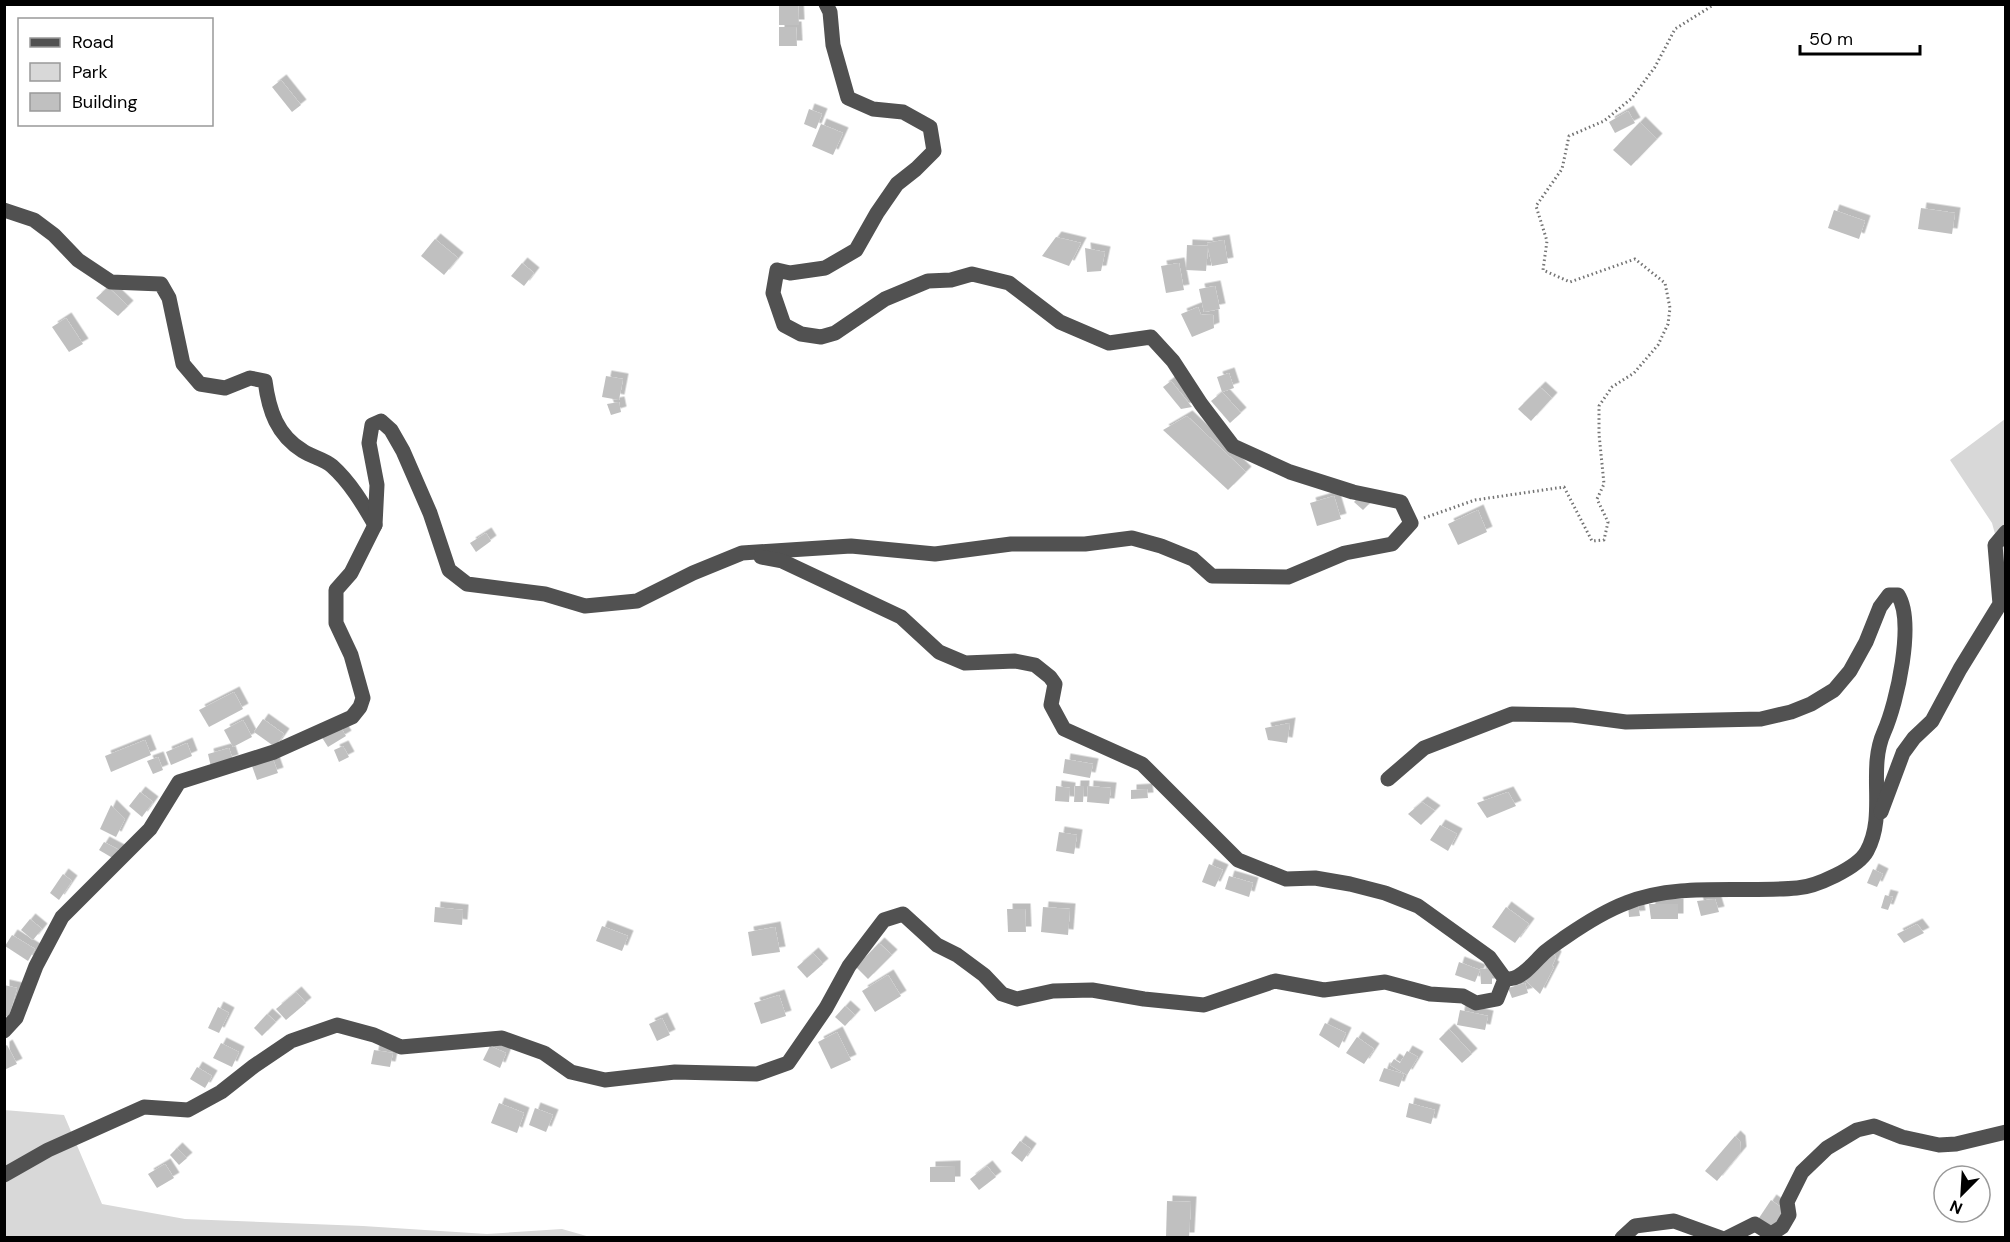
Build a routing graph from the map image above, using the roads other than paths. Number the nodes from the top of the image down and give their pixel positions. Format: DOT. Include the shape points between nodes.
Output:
graph roads {
  1 [pos="826,4"];
  2 [pos="4,210"];
  3 [pos="375,525"];
  4 [pos="2006,532"];
  5 [pos="742,553"];
  6 [pos="1388,779"];
  7 [pos="1876,826"];
  8 [pos="1505,979"];
  9 [pos="4,1031"];
  10 [pos="2006,1132"];
  11 [pos="4,1175"];
  12 [pos="1622,1238"];
  13 [pos="1721,1238"];
  14 [pos="1727,1238"];
  1 -- 5 [label="street" via="832,45 848,98 873,109 903,112 930,127 934,151 897,184 856,250 825,268 790,273 777,270 773,293 784,325 801,334 821,337 835,333 885,299 928,281 972,274 1009,283 1060,322 1110,343 1151,337 1173,361 1233,447 1290,472 1401,502 1411,523 1392,544 1345,553 1288,577 1212,576 1193,559 1132,538 1085,544 1011,544 935,554 851,546"];
  2 -- 3 [label="street" via="34,220 78,260 111,282 161,284 169,298 183,364 200,384 225,388 250,378 265,381 267,399 279,430 302,451 331,464 359,496"];
  3 -- 5 [label="street" via="377,485 369,443 372,424 381,421 404,451 449,570 467,584 545,594 585,606 637,601"];
  3 -- 9 [label="street" via="351,573 336,590 336,623 351,654 363,698 360,707 352,717 274,752 179,782 150,829 62,917 36,966 16,1018"];
  4 -- 7 [label="street" via="1995,545 2000,604 1932,721 1903,753"];
  5 -- 8 [label="street" via="782,561 901,617 939,652 965,663 1015,661 1035,665 1055,684 1051,705 1064,729 1142,764 1238,860 1286,879 1315,878 1350,884 1418,906 1489,957"];
  6 -- 7 [label="street" via="1424,748 1512,714 1573,715 1626,722 1761,719 1791,712 1834,690 1850,671 1884,601 1889,595 1898,595 1903,603 1903,654 1892,713 1876,759"];
  7 -- 8 [label="street" via="1867,852 1853,866 1830,877 1799,888 1645,896 1593,919 1520,974"];
  8 -- 11 [label="street" via="1497,999 1476,1003 1463,996 1430,994 1385,982 1324,990 1275,981 1204,1005 1092,990 1053,991 1017,999 1002,994 984,975 937,945 903,914 884,920 849,966 788,1063 757,1074 675,1072 605,1080 571,1072 543,1053 502,1038 400,1047 336,1025 291,1041 221,1092 188,1110 144,1107 48,1150"];
  10 -- 14 [label="street" via="1939,1145 1874,1126 1857,1130 1827,1148 1802,1172 1787,1202 1789,1215 1782,1227 1771,1234 1755,1224"];
  12 -- 13 [label="street" via="1635,1226 1674,1221"];
}
